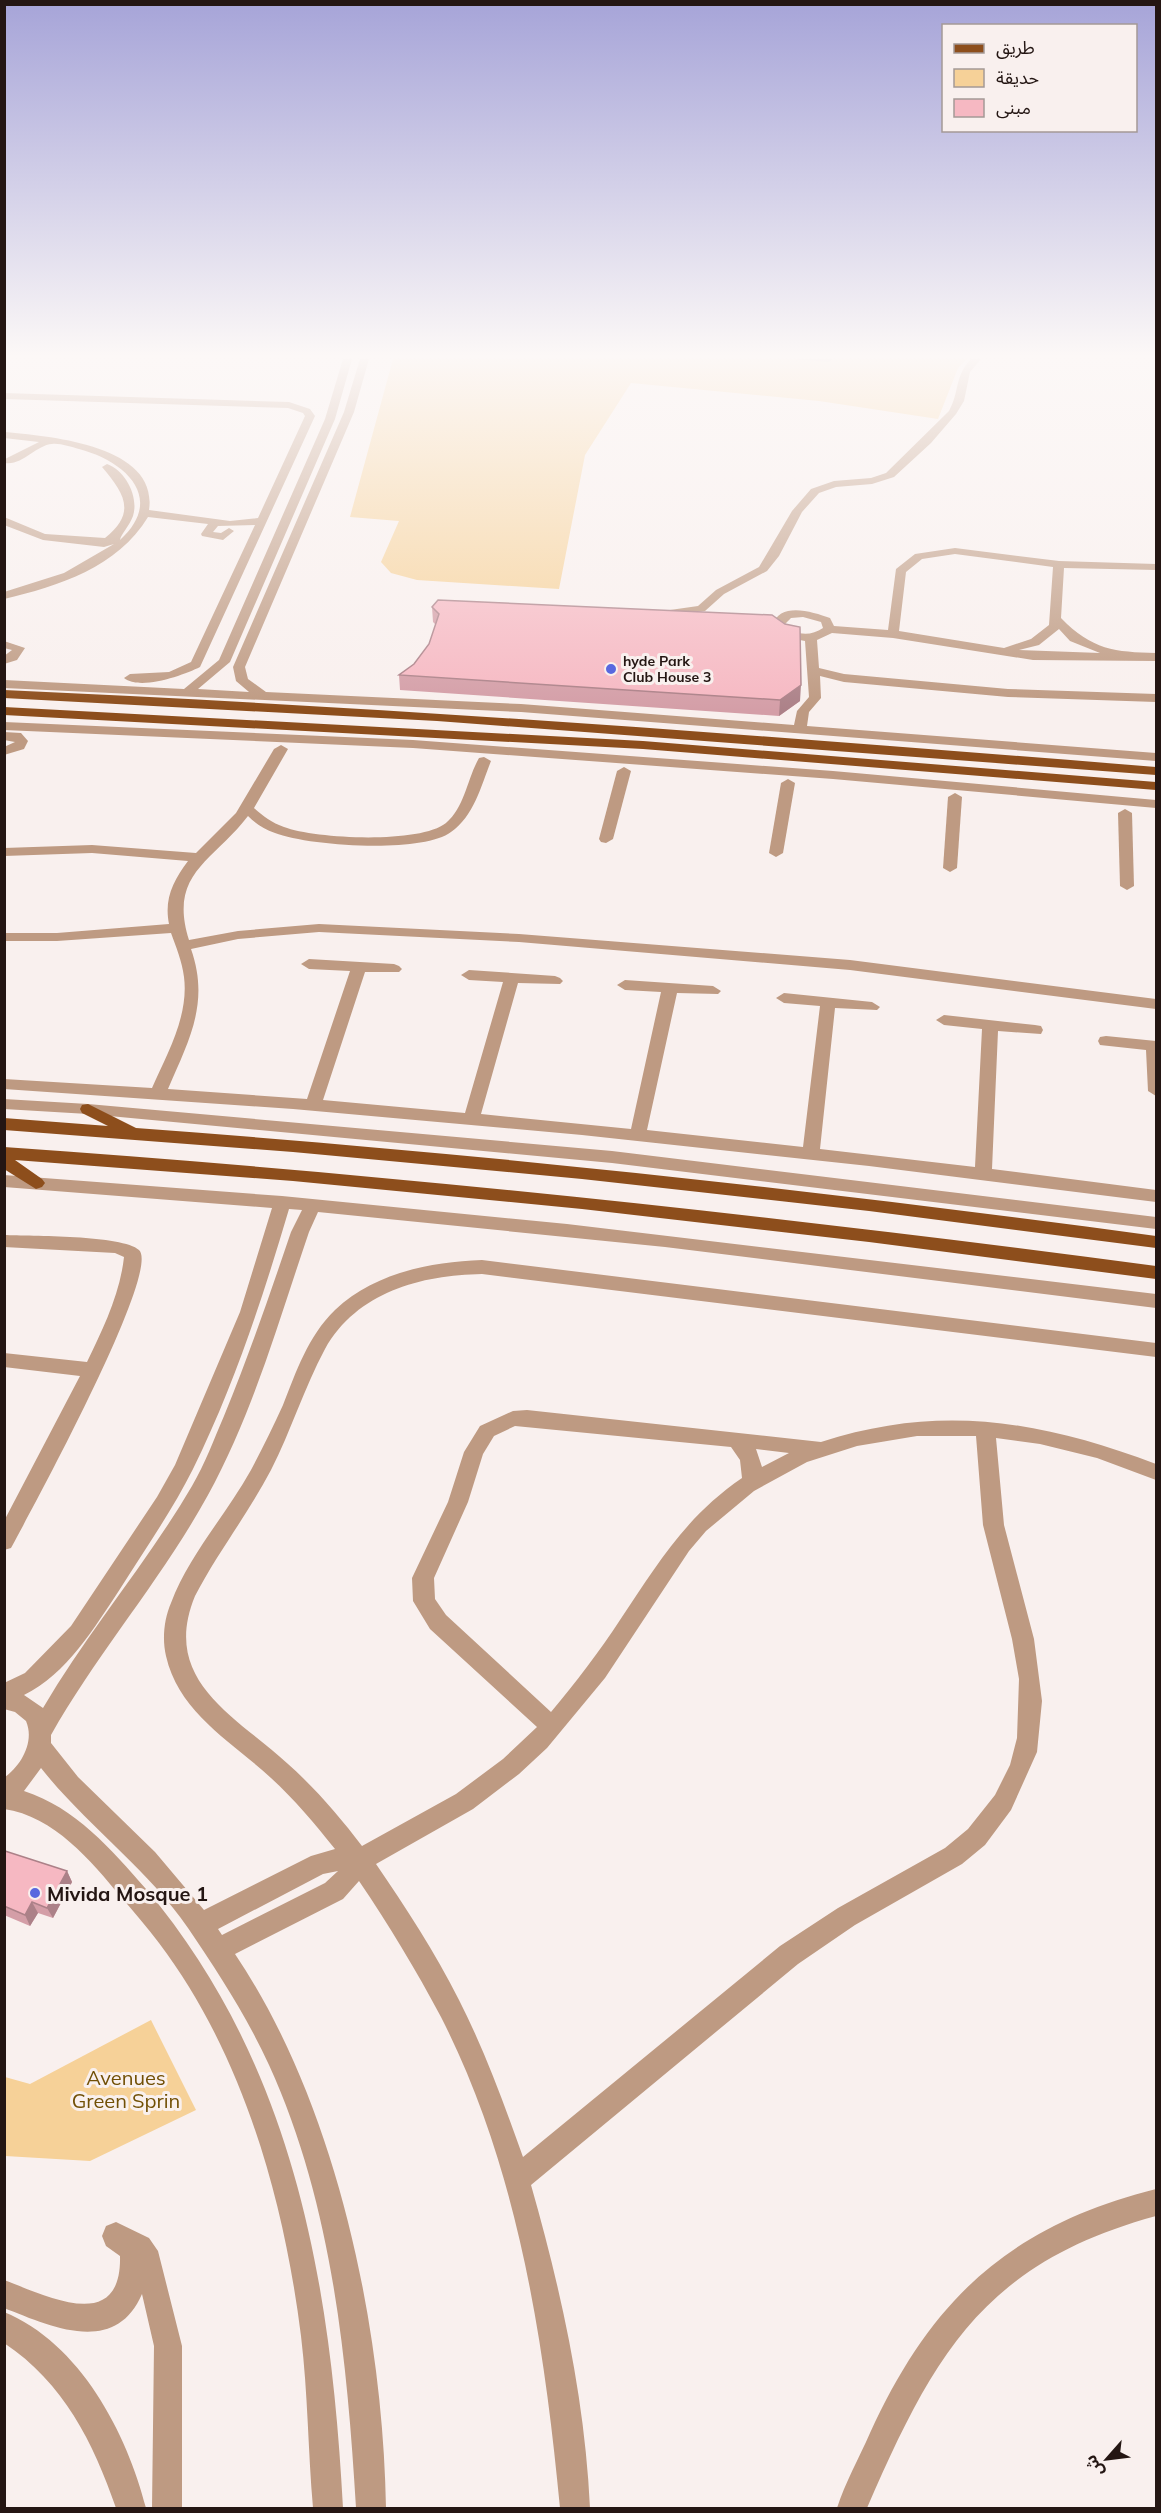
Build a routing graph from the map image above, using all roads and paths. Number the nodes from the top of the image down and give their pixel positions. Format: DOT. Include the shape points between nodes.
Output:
graph roads {
  1 [pos="118,476"];
  2 [pos="135,476"];
  3 [pos="282,476"];
  4 [pos="304,476"];
  5 [pos="313,476"];
  6 [pos="322,476"];
  7 [pos="886,476"];
  8 [pos="144,513"];
  9 [pos="4,520"];
  10 [pos="262,521"];
  11 [pos="229,528"];
  12 [pos="255,537"];
  13 [pos="71,541"];
  14 [pos="109,542"];
  15 [pos="124,542"];
  16 [pos="97,556"];
  17 [pos="1059,564"];
  18 [pos="1156,567"];
  19 [pos="6,593"];
  20 [pos="6,610"];
  21 [pos="655,616"];
  22 [pos="1057,620"];
  23 [pos="829,629"];
  24 [pos="893,634"];
  25 [pos="811,637"];
  26 [pos="5,644"];
  27 [pos="984,650"];
  28 [pos="1156,657"];
  29 [pos="1131,658"];
  30 [pos="4,660"];
  31 [pos="816,671"];
  32 [pos="4,672"];
  33 [pos="4,684"];
  34 [pos="58,686"];
  35 [pos="186,693"];
  36 [pos="11,694"];
  37 [pos="248,695"];
  38 [pos="263,696"];
  39 [pos="1156,698"];
  40 [pos="299,702"];
  41 [pos="4,711"];
  42 [pos="519,714"];
  43 [pos="4,726"];
  44 [pos="800,729"];
  45 [pos="362,735"];
  46 [pos="4,736"];
  47 [pos="20,738"];
  48 [pos="1010,745"];
  49 [pos="280,749"];
  50 [pos="4,751"];
  51 [pos="927,752"];
  52 [pos="962,755"];
  53 [pos="1156,757"];
  54 [pos="484,760"];
  55 [pos="1035,761"];
  56 [pos="919,766"];
  57 [pos="961,770"];
  58 [pos="624,771"];
  59 [pos="1156,771"];
  60 [pos="788,783"];
  61 [pos="1156,786"];
  62 [pos="955,797"];
  63 [pos="1156,804"];
  64 [pos="246,808"];
  65 [pos="1125,813"];
  66 [pos="1156,816"];
  67 [pos="606,839"];
  68 [pos="4,852"];
  69 [pos="776,853"];
  70 [pos="199,858"];
  71 [pos="950,868"];
  72 [pos="1127,886"];
  73 [pos="176,928"];
  74 [pos="4,937"];
  75 [pos="182,946"];
  76 [pos="309,964"];
  77 [pos="359,967"];
  78 [pos="394,969"];
  79 [pos="469,975"];
  80 [pos="512,978"];
  81 [pos="555,981"];
  82 [pos="625,985"];
  83 [pos="670,988"];
  84 [pos="713,991"];
  85 [pos="1083,993"];
  86 [pos="1156,995"];
  87 [pos="784,999"];
  88 [pos="828,1003"];
  89 [pos="1156,1004"];
  90 [pos="873,1007"];
  91 [pos="944,1020"];
  92 [pos="990,1025"];
  93 [pos="1035,1030"];
  94 [pos="1106,1041"];
  95 [pos="1155,1046"];
  96 [pos="4,1084"];
  97 [pos="1156,1091"];
  98 [pos="158,1093"];
  99 [pos="4,1104"];
  100 [pos="313,1105"];
  101 [pos="88,1109"];
  102 [pos="472,1118"];
  103 [pos="4,1124"];
  104 [pos="135,1133"];
  105 [pos="638,1134"];
  106 [pos="4,1153"];
  107 [pos="811,1153"];
  108 [pos="4,1160"];
  109 [pos="982,1173"];
  110 [pos="4,1181"];
  111 [pos="36,1183"];
  112 [pos="1156,1196"];
  113 [pos="282,1202"];
  114 [pos="313,1205"];
  115 [pos="1156,1223"];
  116 [pos="4,1241"];
  117 [pos="1156,1242"];
  118 [pos="1156,1273"];
  119 [pos="1156,1301"];
  120 [pos="1156,1350"];
  121 [pos="4,1360"];
  122 [pos="92,1370"];
  123 [pos="986,1427"];
  124 [pos="737,1440"];
  125 [pos="822,1448"];
  126 [pos="1156,1472"];
  127 [pos="751,1482"];
  128 [pos="4,1542"];
  129 [pos="4,1694"];
  130 [pos="4,1699"];
  131 [pos="552,1727"];
  132 [pos="40,1740"];
  133 [pos="4,1792"];
  134 [pos="4,1798"];
  135 [pos="360,1861"];
  136 [pos="200,1925"];
  137 [pos="218,1950"];
  138 [pos="517,2179"];
  139 [pos="1156,2203"];
  140 [pos="4,2294"];
  141 [pos="4,2326"];
  142 [pos="131,2508"];
  143 [pos="167,2508"];
  144 [pos="328,2508"];
  145 [pos="371,2508"];
  146 [pos="575,2508"];
  147 [pos="852,2508"];
  1 -- 14 [label="street" via="129,490 130,510"];
  2 -- 8 [label="street" via="146,497"];
  3 -- 10 [label="street"];
  4 -- 35 [label="street" via="224,662"];
  5 -- 37 [label="street" via="233,670"];
  6 -- 38 [label="street" via="239,667 242,681"];
  7 -- 21 [label="street" via="819,489 801,506 770,560 758,573 720,592 701,609"];
  8 -- 11 [label="street" via="214,523 206,534 222,537"];
  8 -- 15 [label="street"];
  9 -- 13 [label="street" via="39,535"];
  10 -- 11 [label="street"];
  10 -- 12 [label="street"];
  11 -- 12 [label="street" via="249,531"];
  12 -- 32 [label="street" via="199,658 189,668 171,676 148,679"];
  13 -- 14 [label="street"];
  13 -- 16 [label="street"];
  14 -- 15 [label="street"];
  14 -- 16 [label="street"];
  15 -- 16 [label="street"];
  16 -- 19 [label="street" via="62,578"];
  17 -- 18 [label="street"];
  17 -- 22 [label="street"];
  17 -- 24 [label="street" via="969,551 919,556 900,571"];
  19 -- 20 [label="street" via="10,600"];
  22 -- 27 [label="street" via="1051,632 1035,642"];
  22 -- 29 [label="street" via="1066,632 1083,643"];
  23 -- 24 [label="street"];
  23 -- 25 [label="street"];
  23 -- 25 [label="street" via="826,620 813,614 788,615 779,622 786,633"];
  24 -- 27 [label="street"];
  25 -- 31 [label="street"];
  26 -- 30 [label="street" via="19,648 13,657"];
  27 -- 29 [label="street"];
  28 -- 29 [label="street"];
  31 -- 39 [label="street" via="844,678 1008,693"];
  31 -- 44 [label="street" via="815,698 803,711"];
  33 -- 34 [label="street"];
  34 -- 35 [label="street"];
  34 -- 36 [label="main road"];
  35 -- 37 [label="street"];
  36 -- 40 [label="main road"];
  37 -- 38 [label="street"];
  38 -- 40 [label="street"];
  40 -- 42 [label="main road"];
  41 -- 45 [label="main road"];
  42 -- 44 [label="street"];
  42 -- 51 [label="main road"];
  43 -- 45 [label="street"];
  44 -- 48 [label="street"];
  45 -- 56 [label="main road" via="643,745"];
  45 -- 63 [label="street"];
  46 -- 47 [label="street"];
  47 -- 49 [label="street"];
  47 -- 50 [label="street" via="19,746"];
  48 -- 53 [label="street"];
  48 -- 55 [label="main road"];
  49 -- 54 [label="street"];
  49 -- 64 [label="street"];
  51 -- 52 [label="main road"];
  51 -- 56 [label="main road" via="931,759"];
  52 -- 55 [label="main road"];
  52 -- 57 [label="main road" via="955,760"];
  54 -- 58 [label="street"];
  54 -- 64 [label="street" via="456,823 440,835 423,839 300,837 272,829"];
  55 -- 59 [label="main road"];
  56 -- 57 [label="main road"];
  57 -- 61 [label="main road"];
  58 -- 60 [label="street"];
  58 -- 67 [label="street"];
  60 -- 62 [label="street"];
  60 -- 69 [label="street"];
  62 -- 65 [label="street"];
  62 -- 71 [label="street"];
  64 -- 70 [label="street" via="223,837"];
  65 -- 66 [label="street"];
  65 -- 72 [label="street"];
  68 -- 70 [label="street" via="92,849"];
  70 -- 73 [label="street" via="178,891"];
  73 -- 74 [label="street"];
  73 -- 75 [label="street"];
  75 -- 85 [label="street" via="238,935 304,929 435,933 738,954"];
  75 -- 98 [label="street" via="192,979 189,1014"];
  76 -- 77 [label="street"];
  77 -- 78 [label="street"];
  77 -- 100 [label="street"];
  79 -- 80 [label="street"];
  80 -- 81 [label="street"];
  80 -- 102 [label="street"];
  82 -- 83 [label="street"];
  83 -- 84 [label="street"];
  83 -- 105 [label="street"];
  85 -- 86 [label="street" via="1113,988"];
  85 -- 89 [label="street"];
  87 -- 88 [label="street"];
  88 -- 90 [label="street"];
  88 -- 107 [label="street"];
  91 -- 92 [label="street"];
  92 -- 93 [label="street"];
  92 -- 109 [label="street"];
  94 -- 95 [label="street"];
  95 -- 97 [label="street"];
  96 -- 98 [label="street"];
  98 -- 100 [label="street"];
  99 -- 101 [label="street"];
  100 -- 102 [label="street"];
  101 -- 104 [label="main road"];
  101 -- 115 [label="street" via="623,1158"];
  102 -- 105 [label="street"];
  103 -- 104 [label="main road"];
  104 -- 117 [label="main road" via="589,1173 954,1214"];
  105 -- 107 [label="street"];
  106 -- 118 [label="main road" via="482,1191 950,1244"];
  107 -- 109 [label="street"];
  108 -- 111 [label="main road"];
  109 -- 112 [label="street"];
  110 -- 111 [label="street"];
  111 -- 113 [label="street"];
  113 -- 114 [label="street"];
  113 -- 129 [label="street" via="249,1312 184,1466 164,1503 79,1632 33,1680"];
  114 -- 119 [label="street" via="750,1249"];
  114 -- 132 [label="street" via="253,1369 204,1483 124,1608 71,1680"];
  116 -- 122 [label="street" via="118,1247 133,1254 132,1277"];
  120 -- 135 [label="street" via="483,1267 448,1268 406,1276 361,1299 327,1331 315,1350 261,1470 189,1586 176,1631 180,1666 196,1697 282,1773"];
  121 -- 122 [label="street"];
  122 -- 128 [label="street"];
  123 -- 125 [label="street" via="899,1430"];
  123 -- 126 [label="street" via="1084,1445"];
  123 -- 138 [label="street" via="993,1524 1022,1626 1032,1694 1023,1763 1008,1796 987,1826 959,1853 927,1875 849,1916 768,1970"];
  124 -- 125 [label="street"];
  124 -- 127 [label="street" via="753,1464"];
  124 -- 131 [label="street" via="527,1418 499,1424 479,1441 455,1510 423,1578 424,1601 438,1622"];
  125 -- 127 [label="street"];
  127 -- 131 [label="street" via="707,1517 676,1551 614,1646"];
  130 -- 132 [label="street" via="26,1707 36,1719"];
  131 -- 135 [label="street" via="471,1797"];
  132 -- 133 [label="street" via="29,1771"];
  132 -- 136 [label="street" via="65,1782 156,1870"];
  134 -- 144 [label="street" via="26,1801 52,1815 132,1888 186,1960 239,2057 282,2171 299,2235 321,2371"];
  135 -- 136 [label="street" via="339,1859 319,1864"];
  135 -- 137 [label="street" via="350,1878 334,1891"];
  135 -- 138 [label="street" via="391,1905 448,2003 496,2116"];
  136 -- 137 [label="street"];
  137 -- 145 [label="street" via="271,2038 295,2095 335,2220 360,2360"];
  138 -- 146 [label="street" via="550,2313"];
  139 -- 147 [label="street" via="1098,2219 1045,2245 996,2279 952,2323 914,2378"];
  140 -- 143 [label="street" via="91,2319 118,2308 128,2295 134,2274 125,2242 143,2251 168,2346"];
  141 -- 142 [label="street" via="47,2357 85,2399 114,2457"];
}
